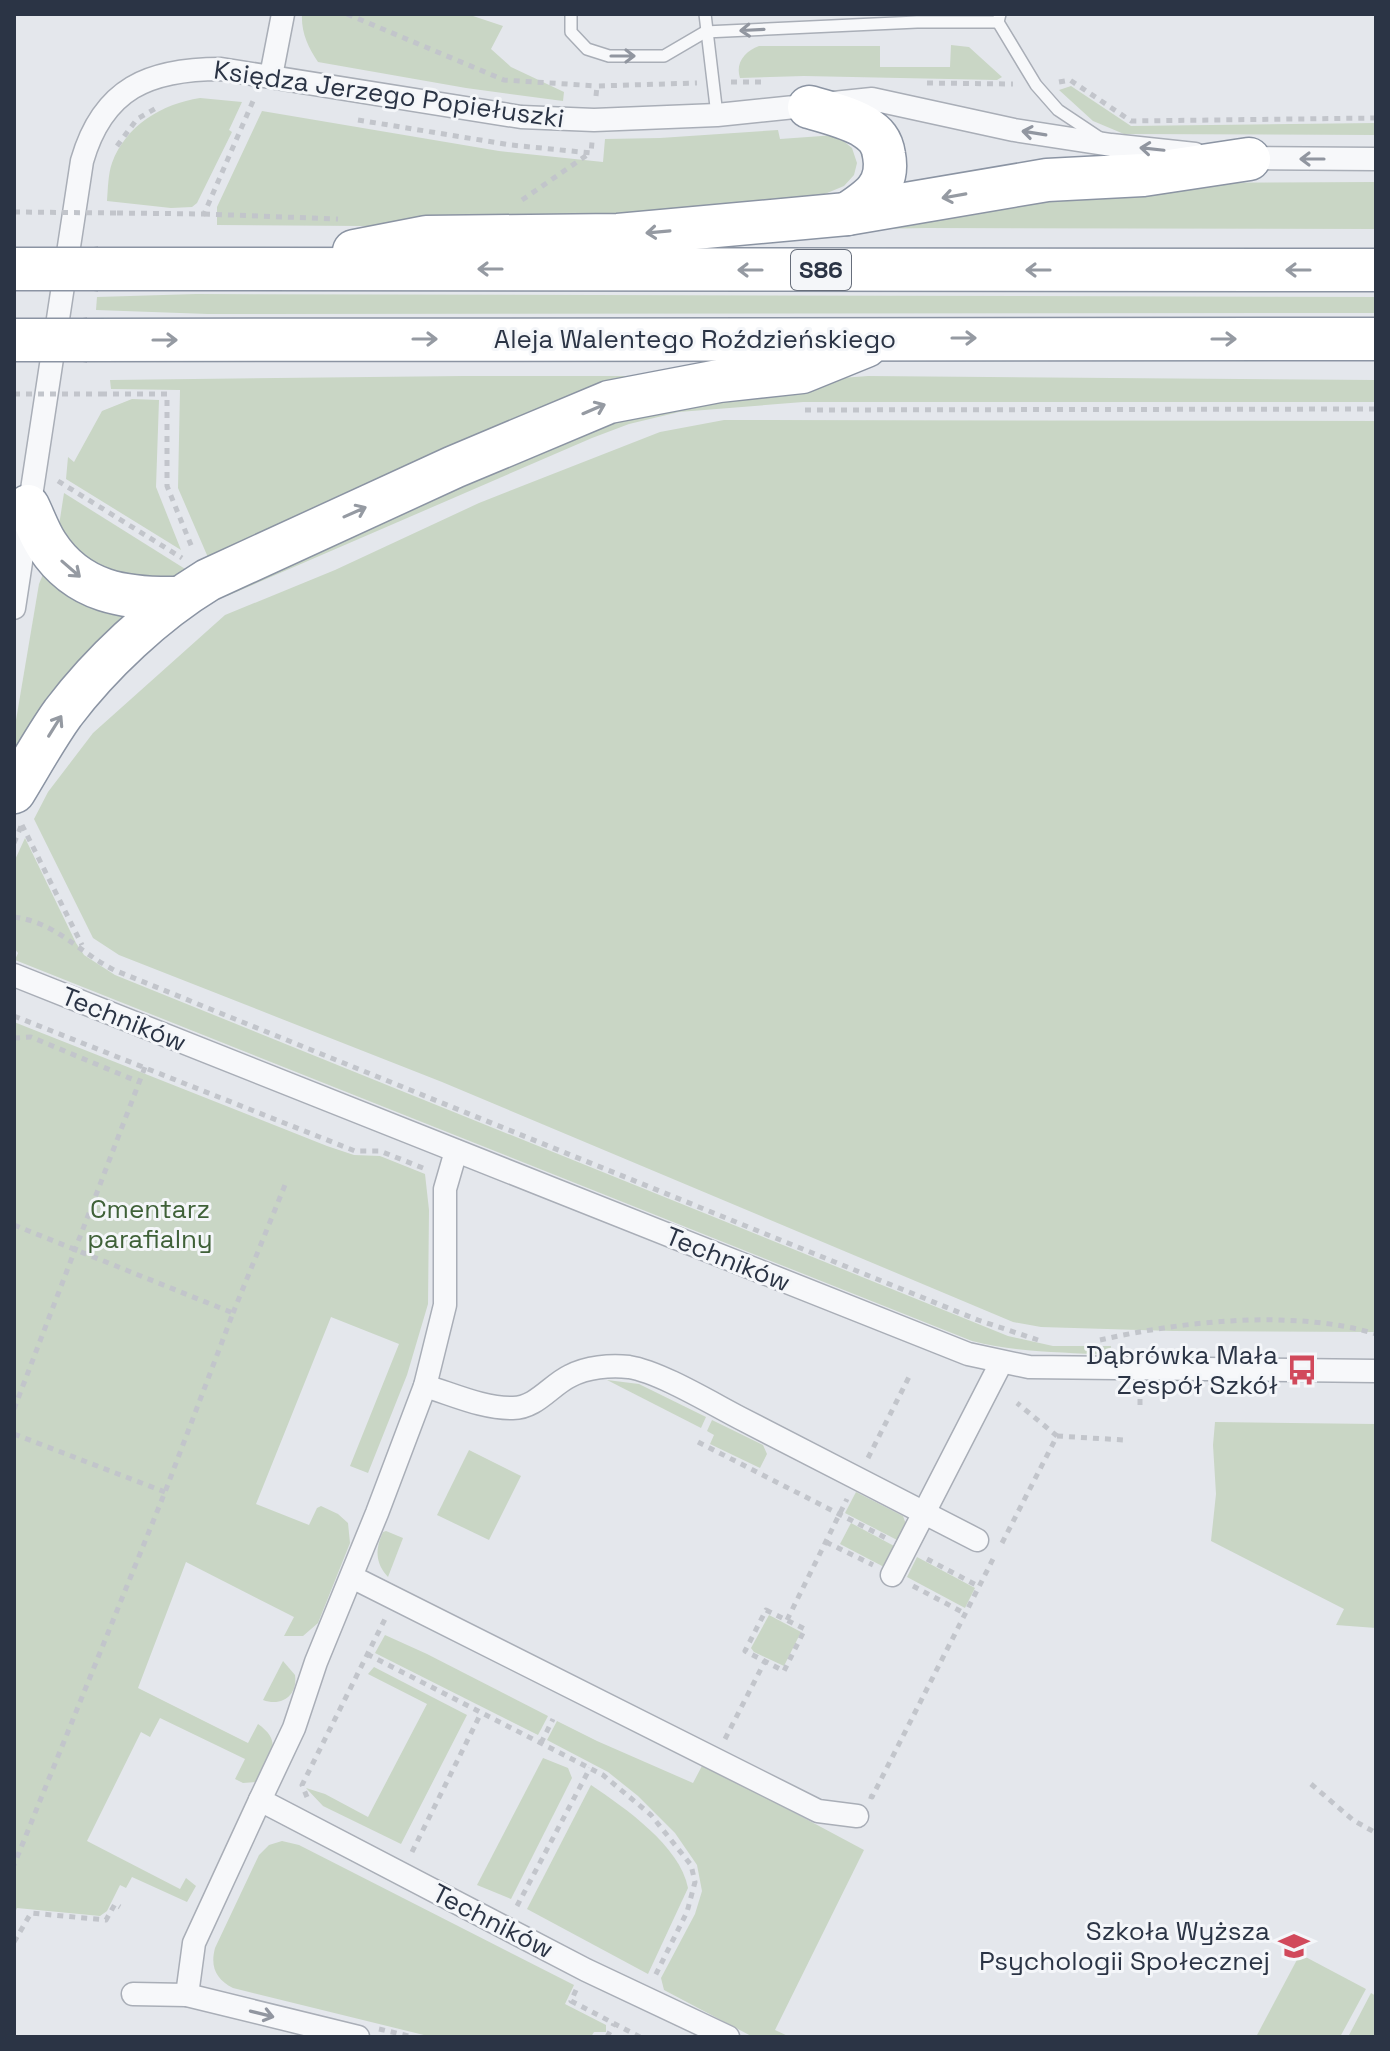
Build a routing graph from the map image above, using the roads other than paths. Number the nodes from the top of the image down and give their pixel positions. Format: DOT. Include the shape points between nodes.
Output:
graph roads {
  1 [pos="283,14"];
  2 [pos="571,14"];
  3 [pos="705,14"];
  4 [pos="917,18"];
  5 [pos="999,18"];
  6 [pos="705,32"];
  7 [pos="271,76"];
  8 [pos="809,107"];
  9 [pos="717,115"];
  10 [pos="1111,145"];
  11 [pos="1249,159"];
  12 [pos="1376,159"];
  13 [pos="847,214"];
  14 [pos="14,269"];
  15 [pos="266,269"];
  16 [pos="1376,270"];
  17 [pos="886,338"];
  18 [pos="1376,339"];
  19 [pos="14,340"];
  20 [pos="28,506"];
  21 [pos="182,579"];
  22 [pos="14,608"];
  23 [pos="21,809"];
  24 [pos="14,975"];
  25 [pos="456,1151"];
  26 [pos="1001,1363"];
  27 [pos="1376,1371"];
  28 [pos="425,1386"];
  29 [pos="924,1513"];
  30 [pos="977,1540"];
  31 [pos="892,1575"];
  32 [pos="352,1577"];
  33 [pos="260,1800"];
  34 [pos="858,1805"];
  35 [pos="133,1994"];
  36 [pos="187,1995"];
  37 [pos="364,2032"];
  38 [pos="728,2037"];
  1 -- 7 [label="street"];
  2 -- 6 [label="lane, one-way" via="571,32 587,49 609,56 664,56"];
  3 -- 6 [label="lane"];
  4 -- 5 [label="lane"];
  4 -- 6 [label="lane, one-way"];
  5 -- 10 [label="lane" via="1036,85 1058,110"];
  6 -- 9 [label="lane"];
  7 -- 9 [label="street, Księdza Jerzego Popiełuszki" via="521,117"];
  7 -- 20 [label="street, Księdza Jerzego Popiełuszki" via="221,69 161,74 120,95 95,126 82,161"];
  8 -- 9 [label="street, Księdza Jerzego Popiełuszki"];
  10 -- 8 [label="street, one-way" via="872,99"];
  8 -- 13 [label="highway" via="864,127 881,141 887,167 882,185"];
  11 -- 10 [label="street, one-way"];
  12 -- 11 [label="street, one-way"];
  11 -- 13 [label="highway, one-way" via="1143,175 1047,180"];
  13 -- 15 [label="highway, one-way" via="618,235 426,237"];
  14 -- 15 [label="highway, S86, bridge"];
  16 -- 15 [label="highway, S86, one-way"];
  17 -- 18 [label="highway, Aleja Walentego Roździeńskiego, one-way"];
  19 -- 17 [label="highway, Aleja Walentego Roździeńskiego, one-way, bridge"];
  21 -- 17 [label="highway, one-way" via="208,580 609,402 802,372"];
  20 -- 21 [label="highway, one-way" via="48,546 100,591 137,599"];
  20 -- 22 [label="street, Księdza Jerzego Popiełuszki"];
  23 -- 21 [label="highway, one-way" via="63,713"];
  24 -- 25 [label="street, Techników"];
  25 -- 26 [label="street, Techników"];
  25 -- 28 [label="street" via="445,1189 445,1305"];
  26 -- 27 [label="street, Techników"];
  26 -- 29 [label="street"];
  28 -- 29 [label="street" via="514,1409 569,1376 607,1366 631,1367"];
  28 -- 32 [label="street"];
  29 -- 30 [label="street"];
  29 -- 31 [label="street"];
  32 -- 33 [label="street"];
  32 -- 34 [label="street" via="818,1811"];
  33 -- 36 [label="street" via="194,1943"];
  33 -- 38 [label="street, Techników" via="586,1970"];
  35 -- 36 [label="street"];
  36 -- 37 [label="street, one-way"];
}
